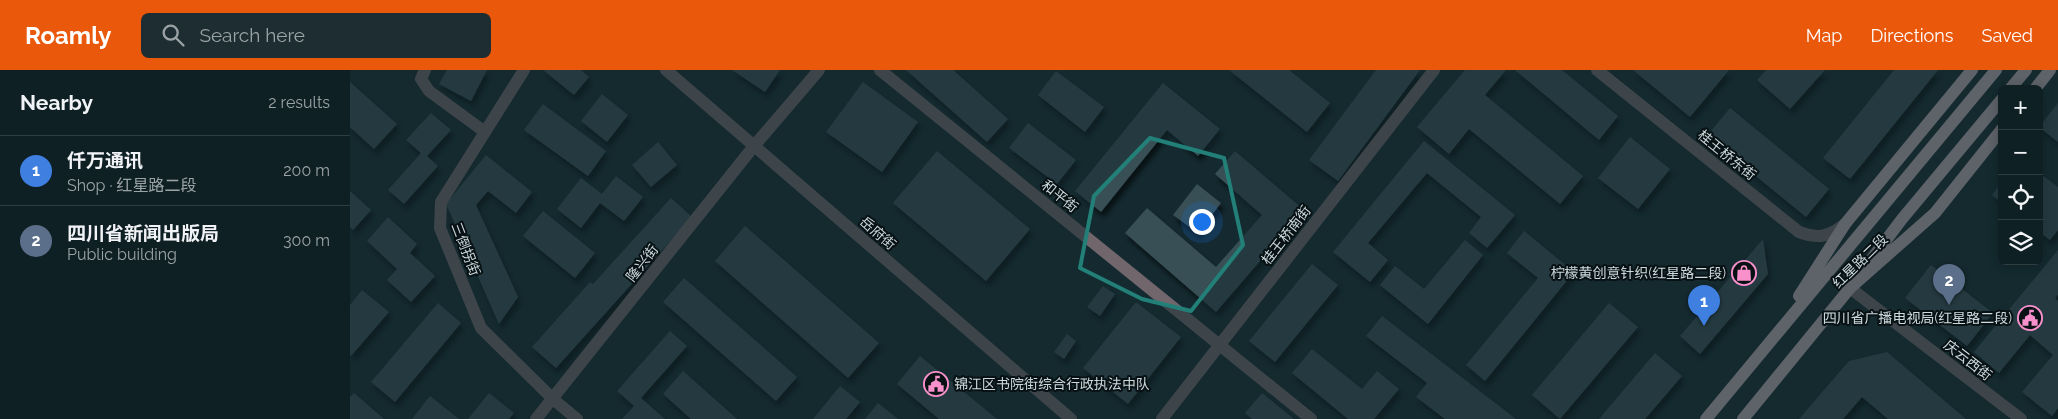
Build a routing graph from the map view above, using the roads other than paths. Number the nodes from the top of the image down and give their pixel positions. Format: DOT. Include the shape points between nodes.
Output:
graph roads {
  1 [pos="425,70"];
  2 [pos="524,70"];
  3 [pos="666,70"];
  4 [pos="819,70"];
  5 [pos="880,70"];
  6 [pos="1434,70"];
  7 [pos="1597,70"];
  8 [pos="1972,70"];
  9 [pos="1996,70"];
  10 [pos="2026,70"];
  11 [pos="2050,70"];
  12 [pos="2013,85"];
  13 [pos="2037,85"];
  14 [pos="1998,104"];
  15 [pos="485,132"];
  16 [pos="1998,135"];
  17 [pos="754,146"];
  18 [pos="1845,224"];
  19 [pos="1850,288"];
  20 [pos="1220,344"];
  21 [pos="1768,344"];
  22 [pos="554,399"];
  23 [pos="536,419"];
  24 [pos="577,419"];
  25 [pos="1071,419"];
  26 [pos="1162,419"];
  27 [pos="1311,419"];
  28 [pos="1706,419"];
  29 [pos="1743,419"];
  30 [pos="2021,419"];
  1 -- 15 [label="street" via="421,79 429,91"];
  2 -- 15 [label="street, 三倒拐街"];
  3 -- 17 [label="street, 岳府街"];
  4 -- 17 [label="street, 隆兴街"];
  5 -- 20 [label="street, 和平街"];
  6 -- 20 [label="street, 桂王桥南街"];
  7 -- 18 [label="street, 桂王桥东街" via="1799,232 1820,238 1836,232"];
  8 -- 18 [label="main road, 红星路二段"];
  9 -- 21 [label="main road, 红星路二段"];
  10 -- 12 [label="main road"];
  11 -- 13 [label="main road"];
  14 -- 19 [label="main road" via="1902,219"];
  15 -- 22 [label="street, 三倒拐街" via="441,202 440,228 481,328"];
  16 -- 19 [label="main road, 红星路二段" via="1935,213"];
  17 -- 22 [label="street, 隆兴街"];
  17 -- 25 [label="street, 岳府街"];
  18 -- 21 [label="main road, 红星路二段"];
  19 -- 29 [label="main road, 红星路二段"];
  19 -- 30 [label="street, 庆云西街"];
  20 -- 26 [label="street, 桂王桥南街"];
  20 -- 27 [label="street, 和平街"];
  21 -- 28 [label="main road, 红星路二段"];
  22 -- 23 [label="street, 隆兴街"];
  22 -- 24 [label="street, 三倒拐街"];
}
